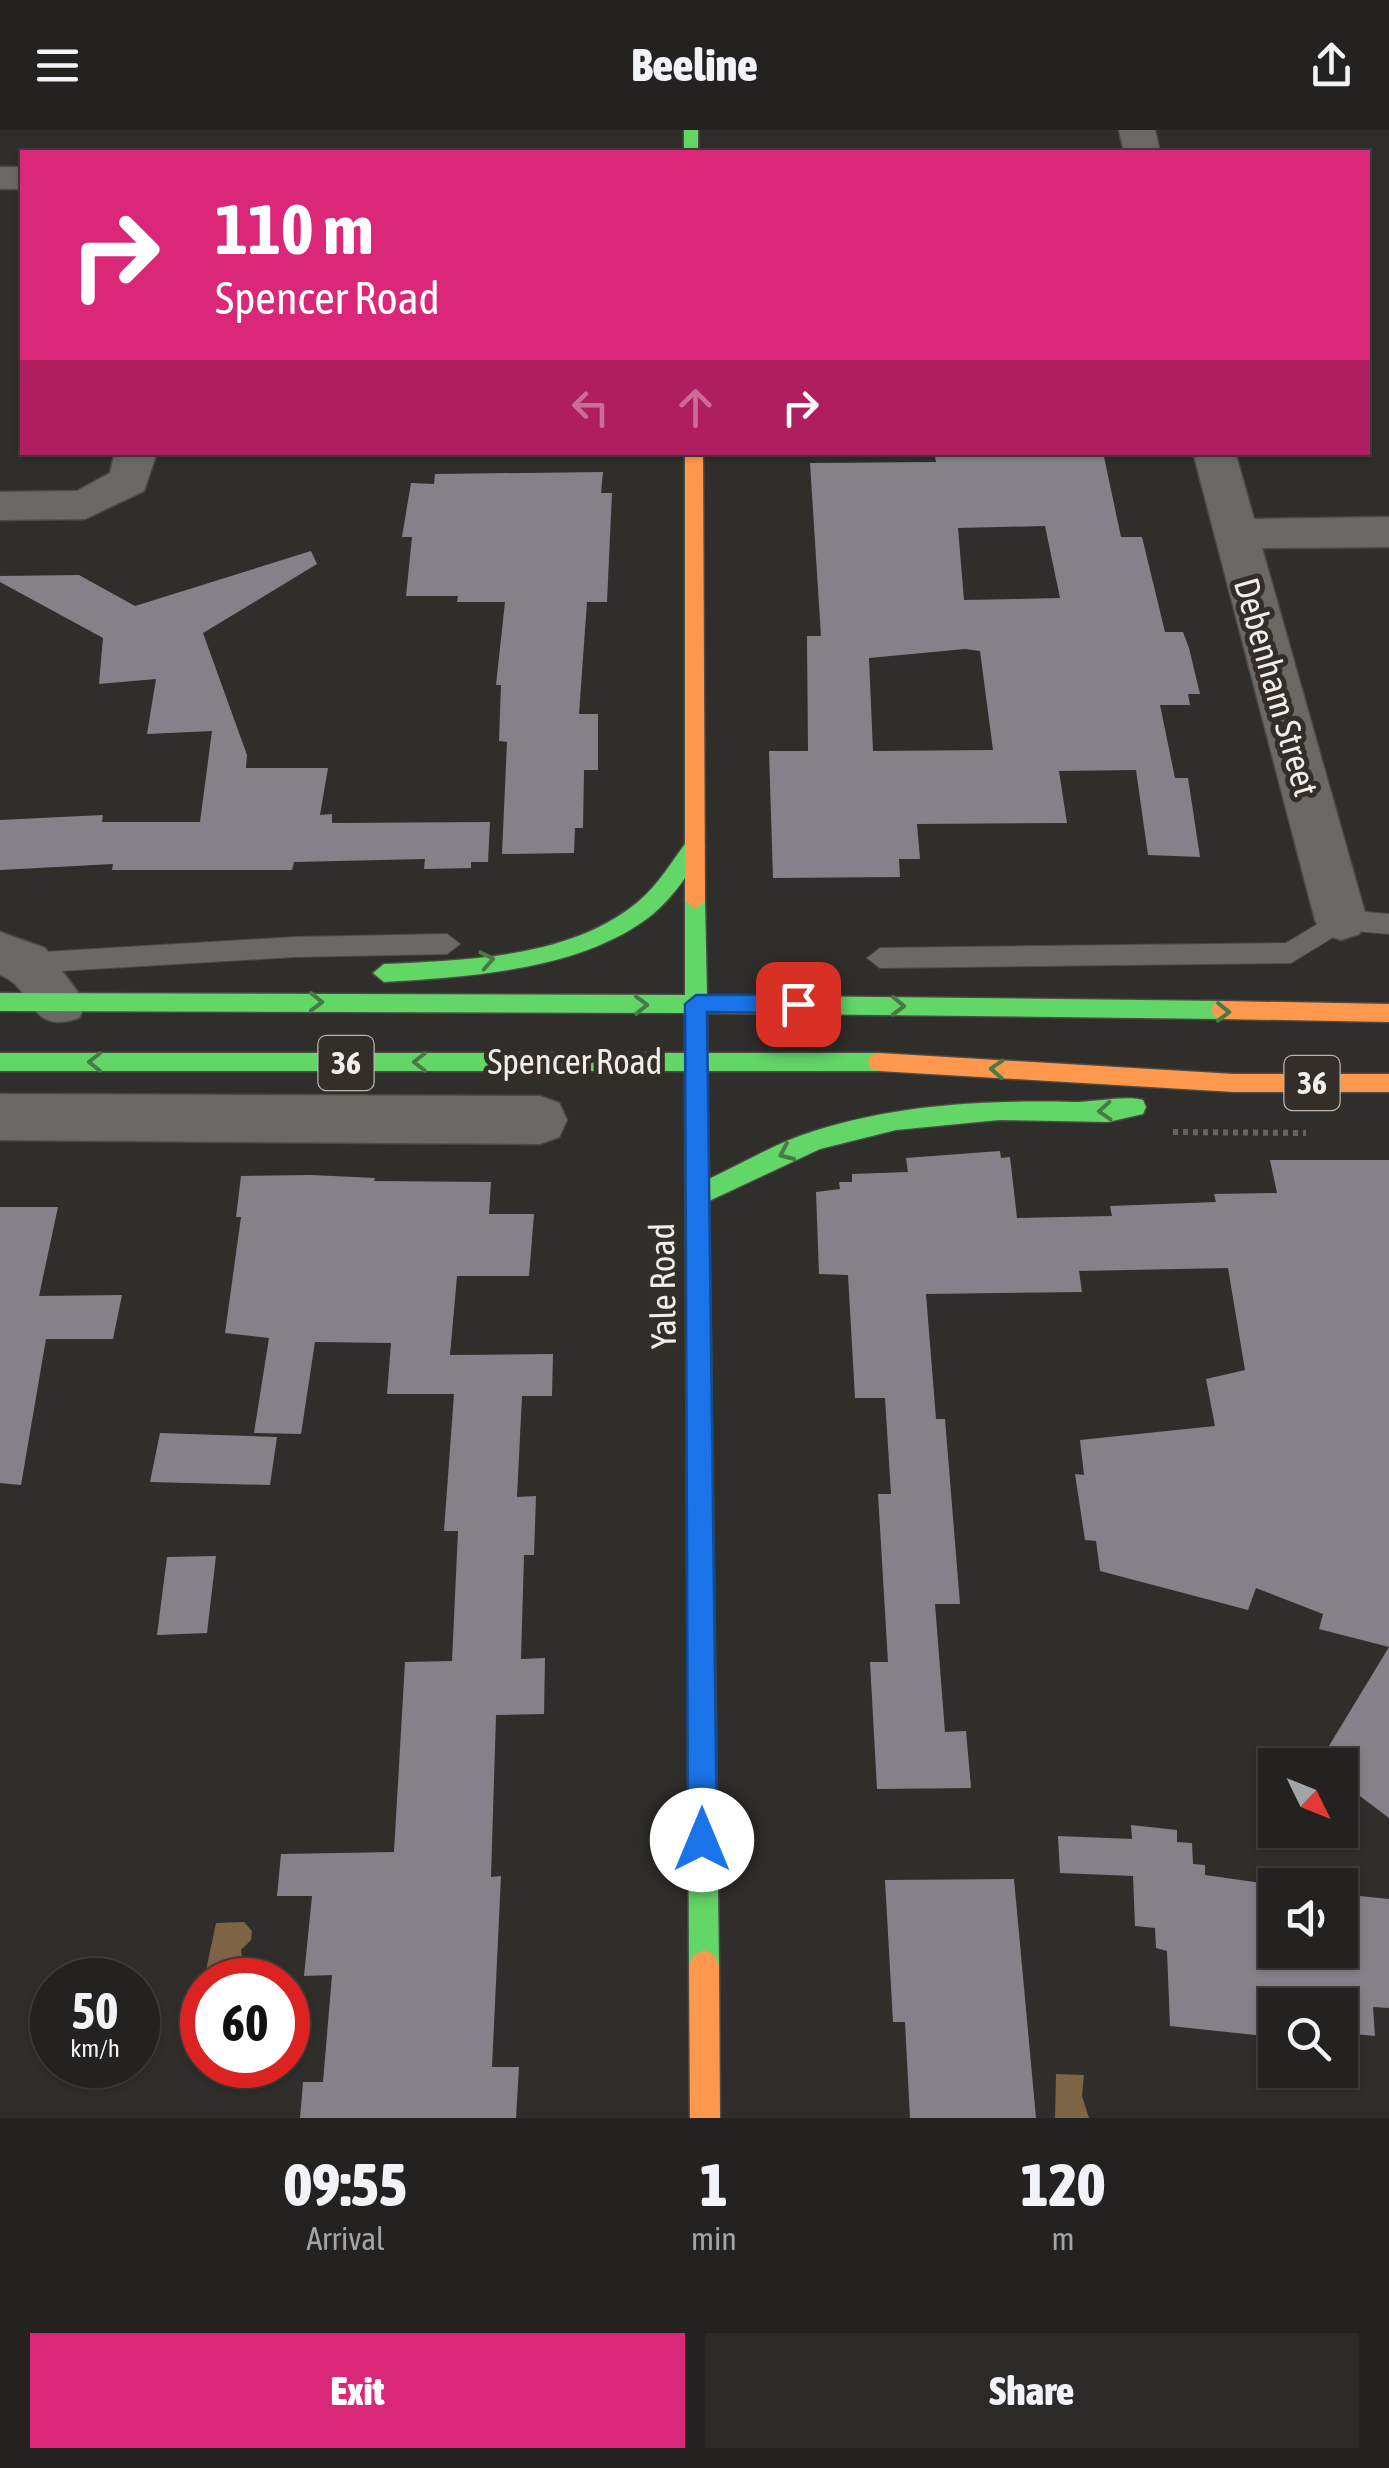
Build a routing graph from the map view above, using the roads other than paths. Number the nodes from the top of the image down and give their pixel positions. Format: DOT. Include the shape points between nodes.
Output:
graph roads {
  1 [pos="135,455"];
  2 [pos="694,455"];
  3 [pos="1215,455"];
  4 [pos="0,506"];
  5 [pos="1389,532"];
  6 [pos="1233,534"];
  7 [pos="695,846"];
  8 [pos="1341,920"];
  9 [pos="1389,924"];
  10 [pos="446,944"];
  11 [pos="880,958"];
  12 [pos="9,973"];
  13 [pos="351,974"];
  14 [pos="294,978"];
  15 [pos="183,1000"];
  16 [pos="60,1003"];
  17 [pos="696,1004"];
  18 [pos="1389,1013"];
  19 [pos="0,1062"];
  20 [pos="693,1063"];
  21 [pos="1389,1082"];
  22 [pos="1234,1083"];
  23 [pos="0,1117"];
  24 [pos="540,1120"];
  25 [pos="696,1196"];
  26 [pos="704,2118"];
  1 -- 4 [label="street" via="129,480 85,505"];
  2 -- 7 [label="main road, Yale Road"];
  3 -- 6 [label="street, Debenham Street"];
  5 -- 6 [label="street"];
  6 -- 8 [label="street, Debenham Street"];
  13 -- 7 [label="main road, one-way" via="428,972 594,936 642,910"];
  7 -- 17 [label="main road, Yale Road"];
  8 -- 9 [label="lane"];
  8 -- 11 [label="lane" via="1291,953"];
  10 -- 12 [label="lane, Spencer Road" via="296,947"];
  12 -- 16 [label="street, Spencer Road"];
  14 -- 15 [label="main road"];
  15 -- 16 [label="main road, Spencer Road / 36"];
  15 -- 17 [label="main road, Spencer Road / 36, one-way"];
  17 -- 18 [label="main road, Spencer Road / 36, one-way"];
  17 -- 20 [label="main road, Yale Road"];
  20 -- 19 [label="main road, Spencer Road / 36, one-way"];
  22 -- 20 [label="main road, Spencer Road / 36, one-way" via="828,1059"];
  20 -- 25 [label="main road, Yale Road"];
  21 -- 22 [label="main road, Spencer Road / 36"];
  22 -- 25 [label="main road, one-way" via="1108,1112 999,1110 896,1120 816,1140"];
  23 -- 24 [label="street, Spencer Road"];
  25 -- 26 [label="main road, Yale Road"];
}
